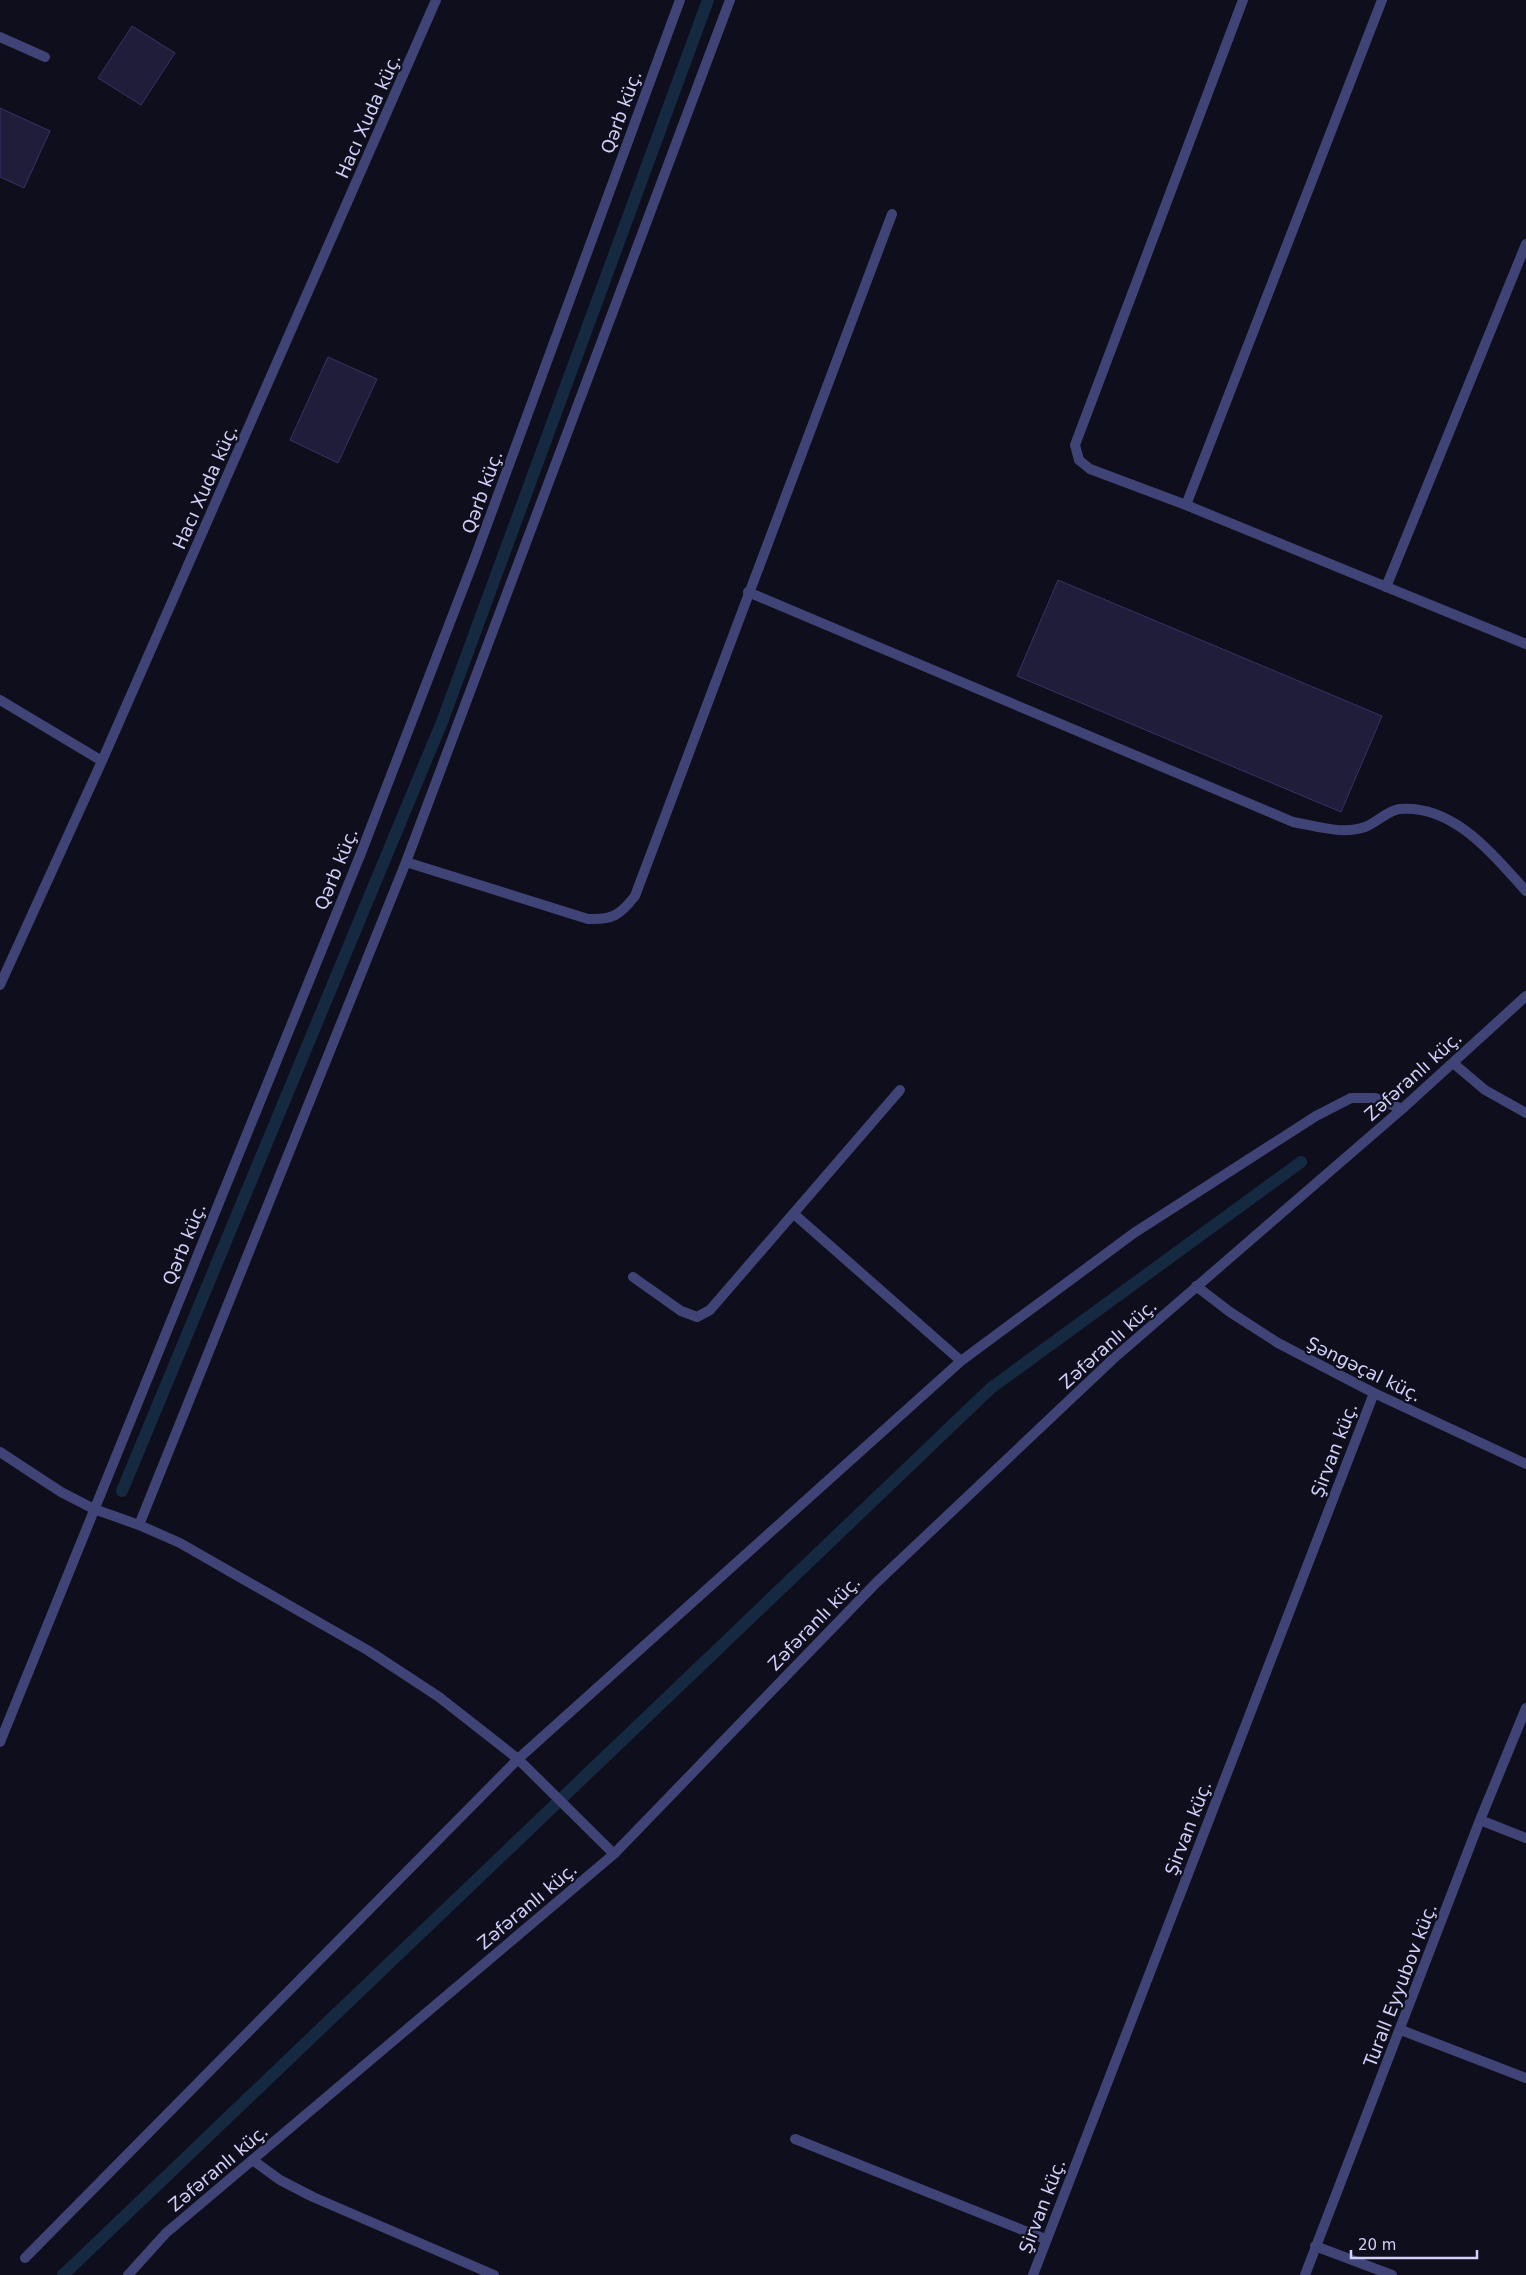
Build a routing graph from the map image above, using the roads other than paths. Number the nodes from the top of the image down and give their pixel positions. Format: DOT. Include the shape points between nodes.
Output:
graph roads {
  1 [pos="436,0"];
  2 [pos="680,0"];
  3 [pos="730,0"];
  4 [pos="1243,0"];
  5 [pos="1382,0"];
  6 [pos="0,37"];
  7 [pos="45,57"];
  8 [pos="892,214"];
  9 [pos="1526,244"];
  10 [pos="1186,505"];
  11 [pos="1386,587"];
  12 [pos="748,592"];
  13 [pos="1526,644"];
  14 [pos="0,700"];
  15 [pos="102,761"];
  16 [pos="406,862"];
  17 [pos="1526,891"];
  18 [pos="0,985"];
  19 [pos="1526,996"];
  20 [pos="1453,1063"];
  21 [pos="900,1090"];
  22 [pos="1402,1110"];
  23 [pos="1526,1113"];
  24 [pos="794,1214"];
  25 [pos="633,1277"];
  26 [pos="1196,1286"];
  27 [pos="961,1361"];
  28 [pos="1374,1393"];
  29 [pos="0,1452"];
  30 [pos="1526,1464"];
  31 [pos="94,1509"];
  32 [pos="139,1525"];
  33 [pos="1526,1708"];
  34 [pos="0,1742"];
  35 [pos="518,1759"];
  36 [pos="1480,1820"];
  37 [pos="1526,1838"];
  38 [pos="614,1854"];
  39 [pos="1401,2030"];
  40 [pos="1526,2078"];
  41 [pos="795,2139"];
  42 [pos="254,2160"];
  43 [pos="1045,2239"];
  44 [pos="1315,2246"];
  45 [pos="24,2258"];
  46 [pos="128,2275"];
  47 [pos="494,2275"];
  48 [pos="1033,2275"];
  49 [pos="1304,2275"];
  50 [pos="1392,2275"];
  1 -- 15 [label="street, Hacı Xuda küç."];
  2 -- 31 [label="street, Qərb küç." via="474,560 361,853"];
  3 -- 16 [label="street"];
  4 -- 10 [label="street" via="1075,445 1079,460 1090,469"];
  5 -- 10 [label="street"];
  6 -- 7 [label="street"];
  8 -- 12 [label="street"];
  9 -- 11 [label="street"];
  10 -- 11 [label="street"];
  11 -- 13 [label="street"];
  12 -- 16 [label="street" via="635,896 622,912 605,920 588,919"];
  12 -- 17 [label="street" via="1293,822 1337,830 1364,827 1398,809 1430,812 1462,827"];
  14 -- 15 [label="street"];
  15 -- 18 [label="street, Hacı Xuda küç."];
  16 -- 32 [label="street"];
  19 -- 20 [label="street, Zəfəranlı küç."];
  20 -- 22 [label="street, Zəfəranlı küç."];
  20 -- 23 [label="street" via="1485,1090"];
  21 -- 24 [label="street"];
  22 -- 26 [label="street, Zəfəranlı küç."];
  22 -- 27 [label="street" via="1375,1098 1351,1098 1316,1116 1134,1233"];
  24 -- 25 [label="street" via="710,1310 697,1318 680,1311"];
  24 -- 27 [label="street"];
  26 -- 28 [label="street, Şəngəçal küç." via="1278,1343"];
  26 -- 38 [label="street, Zəfəranlı küç." via="1113,1359 876,1583"];
  27 -- 35 [label="street"];
  28 -- 30 [label="street, Şəngəçal küç."];
  28 -- 43 [label="street, Şirvan küç."];
  29 -- 31 [label="street" via="61,1492"];
  31 -- 32 [label="street"];
  31 -- 34 [label="street, Qərb küç."];
  32 -- 35 [label="street" via="180,1543 369,1651 439,1697"];
  33 -- 36 [label="street, Turall Eyyubov küç."];
  35 -- 38 [label="street"];
  35 -- 45 [label="street"];
  36 -- 37 [label="street"];
  36 -- 39 [label="street, Turall Eyyubov küç."];
  38 -- 42 [label="street, Zəfəranlı küç."];
  39 -- 40 [label="street"];
  39 -- 44 [label="street, Turall Eyyubov küç."];
  41 -- 43 [label="street"];
  42 -- 46 [label="street, Zəfəranlı küç." via="166,2233"];
  42 -- 47 [label="street" via="280,2180 313,2197"];
  43 -- 48 [label="street, Şirvan küç."];
  44 -- 49 [label="street, Turall Eyyubov küç."];
  44 -- 50 [label="street"];
}
